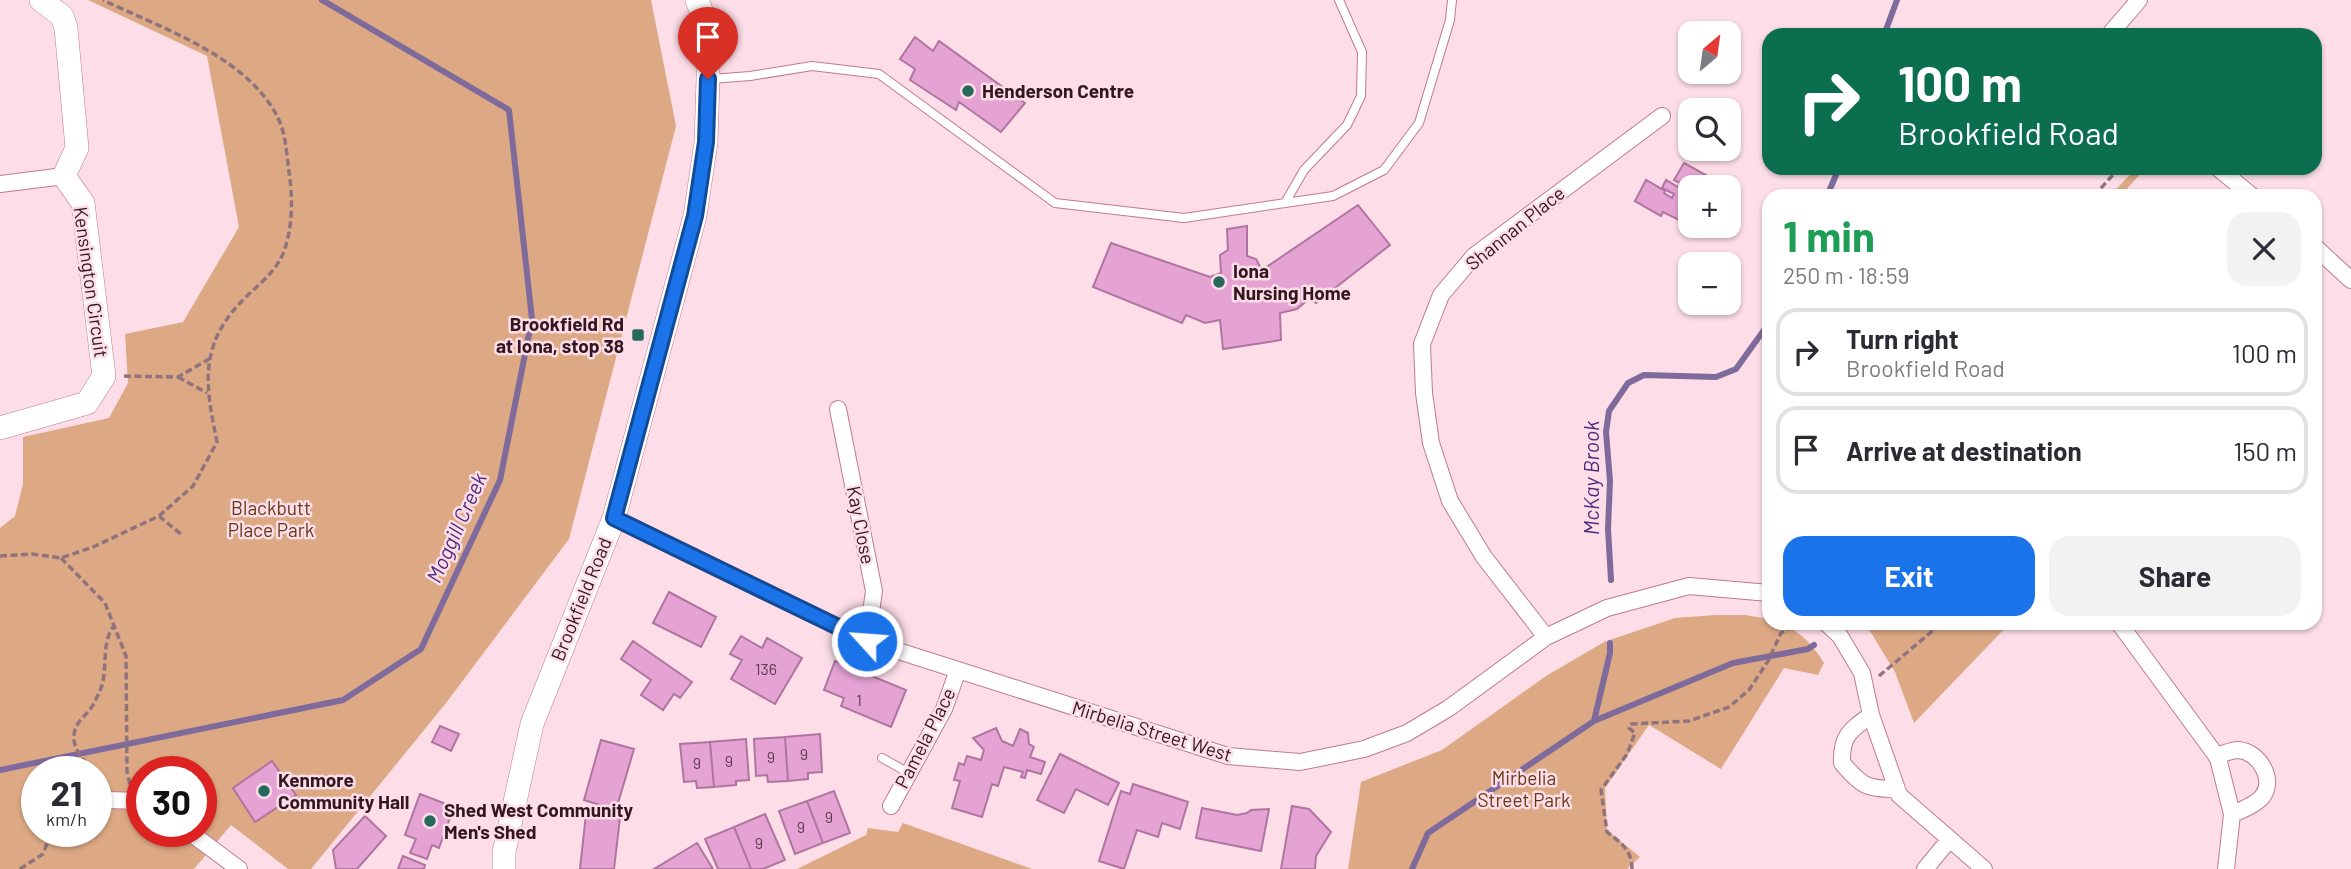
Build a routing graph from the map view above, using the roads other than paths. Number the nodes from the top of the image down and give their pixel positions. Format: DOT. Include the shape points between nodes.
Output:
graph roads {
  1 [pos="41,0"];
  2 [pos="696,0"];
  3 [pos="1339,0"];
  4 [pos="1452,0"];
  5 [pos="2138,0"];
  6 [pos="2115,28"];
  7 [pos="708,79"];
  8 [pos="1662,116"];
  9 [pos="2226,175"];
  10 [pos="64,176"];
  11 [pos="0,184"];
  12 [pos="2244,189"];
  13 [pos="1285,203"];
  14 [pos="2322,253"];
  15 [pos="2351,280"];
  16 [pos="838,409"];
  17 [pos="0,428"];
  18 [pos="614,518"];
  19 [pos="1762,592"];
  20 [pos="1834,630"];
  21 [pos="2124,630"];
  22 [pos="1546,637"];
  23 [pos="867,641"];
  24 [pos="957,670"];
  25 [pos="1871,715"];
  26 [pos="2216,756"];
  27 [pos="881,758"];
  28 [pos="909,773"];
  29 [pos="1896,789"];
  30 [pos="891,806"];
  31 [pos="2232,814"];
  32 [pos="1949,841"];
  33 [pos="203,847"];
  34 [pos="217,862"];
  35 [pos="239,869"];
  36 [pos="504,869"];
  37 [pos="1924,869"];
  38 [pos="1984,869"];
  39 [pos="2226,869"];
  1 -- 10 [label="main road" via="62,16 66,28 77,148"];
  2 -- 7 [label="main road, Brookfield Road" via="702,13"];
  3 -- 13 [label="lane" via="1362,52 1361,96 1347,125 1304,170"];
  4 -- 13 [label="lane" via="1419,123 1384,170 1333,196"];
  5 -- 6 [label="street"];
  7 -- 13 [label="lane" via="812,65 879,74 1055,203 1184,218"];
  7 -- 18 [label="main road, Brookfield Road" via="706,142 695,216"];
  8 -- 22 [label="street, Shannan Place" via="1474,256 1441,295 1422,344 1431,443 1450,501 1484,557"];
  9 -- 12 [label="street"];
  10 -- 11 [label="street"];
  10 -- 17 [label="main road, Kensington Circuit" via="83,203 104,376 87,403"];
  14 -- 15 [label="street"];
  16 -- 23 [label="street, Kay Close" via="874,591"];
  18 -- 23 [label="street, Mirbelia Street West"];
  18 -- 36 [label="main road, Brookfield Road" via="532,724"];
  19 -- 22 [label="street, Mirbelia Street West" via="1689,586 1607,608"];
  20 -- 25 [label="street" via="1862,673"];
  21 -- 26 [label="street"];
  22 -- 24 [label="street, Mirbelia Street West" via="1407,733 1363,749 1300,762 1228,756"];
  23 -- 24 [label="street, Mirbelia Street West"];
  24 -- 28 [label="street, Pamela Place" via="944,709"];
  25 -- 29 [label="street"];
  25 -- 29 [label="street" via="1851,729 1842,746 1842,763 1872,789"];
  26 -- 31 [label="street"];
  26 -- 31 [label="street" via="2240,750 2265,768 2268,782 2263,796"];
  27 -- 28 [label="lane"];
  28 -- 30 [label="street, Pamela Place"];
  29 -- 32 [label="street"];
  31 -- 39 [label="street"];
  32 -- 37 [label="street"];
  32 -- 38 [label="street"];
  33 -- 34 [label="street"];
  34 -- 35 [label="street"];
}
